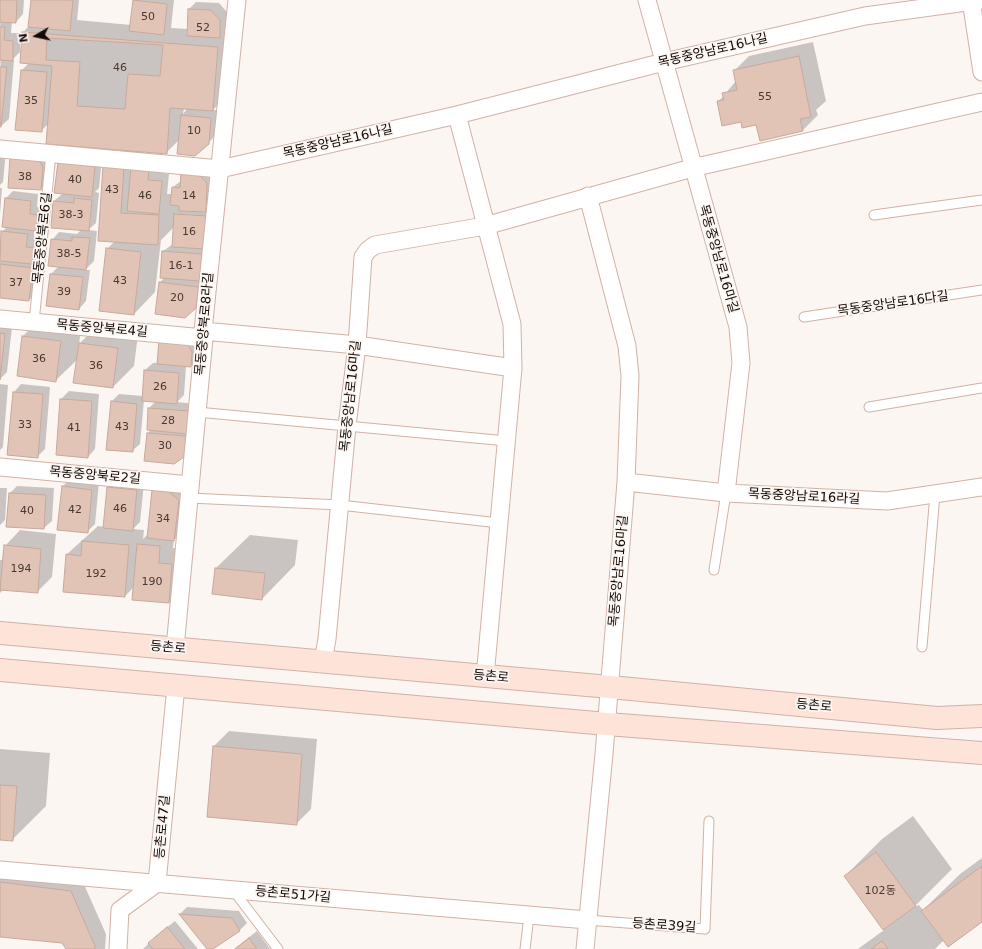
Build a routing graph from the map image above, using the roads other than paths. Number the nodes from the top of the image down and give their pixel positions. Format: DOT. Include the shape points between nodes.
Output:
graph roads {
  1 [pos="233,0"];
  2 [pos="237,0"];
  3 [pos="646,0"];
  4 [pos="975,0"];
  5 [pos="664,62"];
  6 [pos="982,72"];
  7 [pos="982,102"];
  8 [pos="457,115"];
  9 [pos="0,149"];
  10 [pos="51,154"];
  11 [pos="692,168"];
  12 [pos="220,169"];
  13 [pos="588,196"];
  14 [pos="982,200"];
  15 [pos="874,215"];
  16 [pos="485,226"];
  17 [pos="982,290"];
  18 [pos="804,317"];
  19 [pos="0,319"];
  20 [pos="34,322"];
  21 [pos="204,334"];
  22 [pos="357,346"];
  23 [pos="513,368"];
  24 [pos="982,388"];
  25 [pos="869,407"];
  26 [pos="197,412"];
  27 [pos="347,426"];
  28 [pos="507,441"];
  29 [pos="0,468"];
  30 [pos="626,482"];
  31 [pos="982,487"];
  32 [pos="190,491"];
  33 [pos="726,494"];
  34 [pos="935,494"];
  35 [pos="340,505"];
  36 [pos="499,524"];
  37 [pos="714,570"];
  38 [pos="0,633"];
  39 [pos="922,647"];
  40 [pos="175,648"];
  41 [pos="323,662"];
  42 [pos="0,670"];
  43 [pos="485,677"];
  44 [pos="176,686"];
  45 [pos="610,686"];
  46 [pos="982,716"];
  47 [pos="606,724"];
  48 [pos="982,752"];
  49 [pos="709,821"];
  50 [pos="0,870"];
  51 [pos="157,883"];
  52 [pos="233,890"];
  53 [pos="529,916"];
  54 [pos="587,920"];
  55 [pos="118,949"];
  56 [pos="278,949"];
  57 [pos="525,949"];
  58 [pos="585,949"];
  1 -- 2 [label="street"];
  2 -- 12 [label="street, 목동중앙북로8라길"];
  3 -- 5 [label="street"];
  4 -- 5 [label="street, 목동중앙남로16나길" via="866,16"];
  4 -- 6 [label="street, 목동중앙남로16나길"];
  5 -- 8 [label="street, 목동중앙남로16나길"];
  5 -- 11 [label="street"];
  7 -- 11 [label="street, 목동중앙남로16마길"];
  8 -- 12 [label="street, 목동중앙남로16나길"];
  8 -- 16 [label="street"];
  9 -- 10 [label="street"];
  10 -- 12 [label="street"];
  10 -- 20 [label="lane, 목동중앙북로6길"];
  11 -- 13 [label="street, 목동중앙남로16마길"];
  11 -- 33 [label="street, 목동중앙남로16마길" via="738,327 741,363"];
  12 -- 21 [label="street, 목동중앙북로8라길"];
  13 -- 16 [label="street, 목동중앙남로16마길"];
  13 -- 30 [label="street, 목동중앙남로16마길" via="627,346 630,376"];
  14 -- 15 [label="lane"];
  16 -- 22 [label="street, 목동중앙남로16마길" via="375,245 368,250 363,256"];
  16 -- 23 [label="street" via="512,324"];
  17 -- 18 [label="lane, 목동중앙남로16다길"];
  19 -- 20 [label="street, 목동중앙북로4길"];
  20 -- 21 [label="street, 목동중앙북로4길"];
  21 -- 22 [label="street, 목동중앙북로4길"];
  21 -- 26 [label="street, 목동중앙북로8라길"];
  22 -- 23 [label="street, 목동중앙북로4길"];
  22 -- 27 [label="street, 목동중앙남로16마길"];
  23 -- 28 [label="street"];
  24 -- 25 [label="lane"];
  26 -- 27 [label="lane"];
  26 -- 32 [label="street, 목동중앙북로8라길"];
  27 -- 28 [label="lane"];
  27 -- 35 [label="street, 목동중앙남로16마길"];
  28 -- 36 [label="street"];
  29 -- 32 [label="street, 목동중앙북로2길"];
  30 -- 33 [label="street, 목동중앙남로16라길"];
  30 -- 45 [label="street, 목동중앙남로16마길"];
  31 -- 34 [label="street, 목동중앙남로16라길"];
  32 -- 35 [label="lane"];
  32 -- 40 [label="street, 목동중앙북로8라길"];
  33 -- 34 [label="street, 목동중앙남로16라길" via="887,501"];
  33 -- 37 [label="lane"];
  34 -- 39 [label="lane"];
  35 -- 36 [label="lane"];
  35 -- 41 [label="street, 목동중앙남로16마길"];
  36 -- 43 [label="street"];
  38 -- 40 [label="main road, 등촌로"];
  40 -- 41 [label="main road, 등촌로"];
  41 -- 43 [label="main road, 등촌로"];
  42 -- 44 [label="main road"];
  43 -- 45 [label="main road, 등촌로"];
  44 -- 47 [label="main road"];
  44 -- 51 [label="street, 등촌로47길"];
  45 -- 46 [label="main road, 등촌로" via="937,718"];
  45 -- 47 [label="street, 목동중앙남로16마길"];
  47 -- 48 [label="main road"];
  47 -- 54 [label="street"];
  49 -- 54 [label="lane, 등촌로39길" via="705,929"];
  50 -- 51 [label="street, 등촌로51가길"];
  51 -- 52 [label="street, 등촌로51가길"];
  51 -- 55 [label="street" via="120,910"];
  52 -- 53 [label="street, 등촌로51가길"];
  52 -- 56 [label="lane"];
  53 -- 54 [label="street, 등촌로51가길"];
  53 -- 57 [label="lane"];
  54 -- 58 [label="street"];
}
